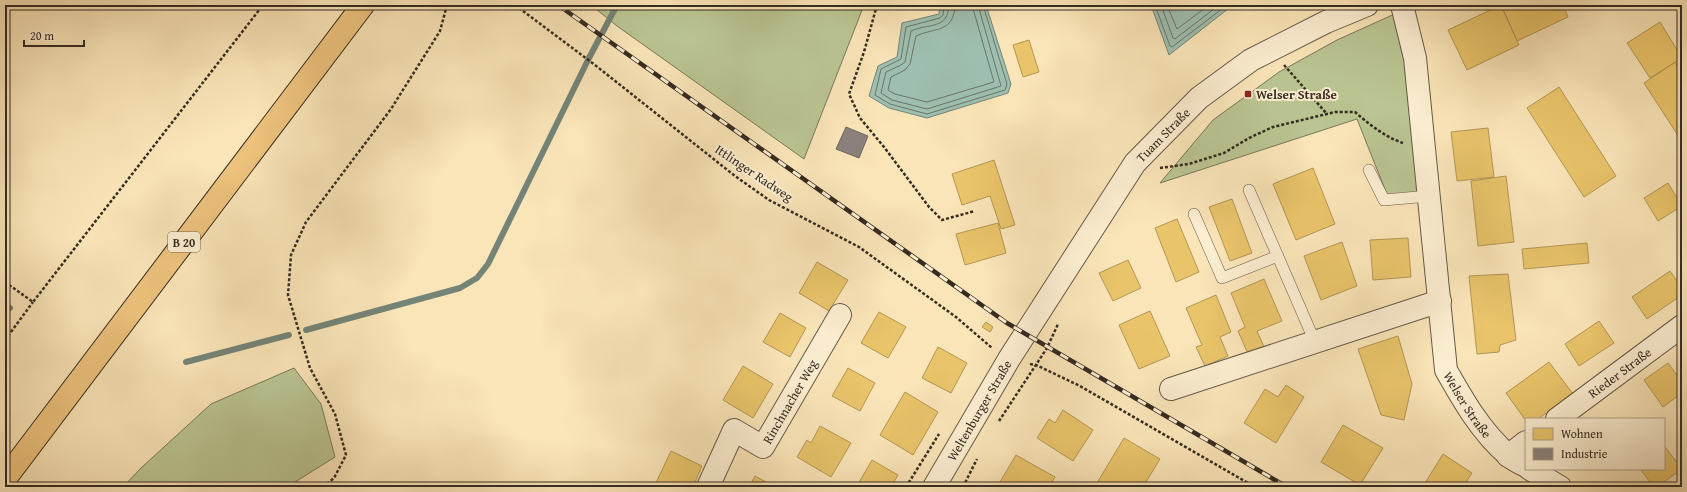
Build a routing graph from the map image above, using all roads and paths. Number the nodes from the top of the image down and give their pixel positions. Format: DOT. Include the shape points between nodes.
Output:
graph roads {
  1 [pos="263,5"];
  2 [pos="363,5"];
  3 [pos="447,5"];
  4 [pos="515,5"];
  5 [pos="877,5"];
  6 [pos="1367,5"];
  7 [pos="1402,5"];
  8 [pos="1290,61"];
  9 [pos="1284,65"];
  10 [pos="1277,69"];
  11 [pos="1327,114"];
  12 [pos="1424,146"];
  13 [pos="1155,169"];
  14 [pos="1369,170"];
  15 [pos="1249,190"];
  16 [pos="1429,196"];
  17 [pos="975,211"];
  18 [pos="1194,214"];
  19 [pos="1278,256"];
  20 [pos="5,282"];
  21 [pos="1440,301"];
  22 [pos="33,302"];
  23 [pos="840,315"];
  24 [pos="1060,318"];
  25 [pos="1682,326"];
  26 [pos="1025,334"];
  27 [pos="5,340"];
  28 [pos="1315,342"];
  29 [pos="1009,359"];
  30 [pos="1036,365"];
  31 [pos="1171,389"];
  32 [pos="1558,418"];
  33 [pos="998,422"];
  34 [pos="1525,444"];
  35 [pos="979,454"];
  36 [pos="1517,461"];
  37 [pos="1532,470"];
  38 [pos="5,479"];
  39 [pos="323,487"];
  40 [pos="708,487"];
  41 [pos="934,487"];
  42 [pos="963,487"];
  43 [pos="1255,487"];
  44 [pos="1560,487"];
  1 -- 22 [label="path"];
  2 -- 38 [label="highway, B 20"];
  3 -- 39 [label="path" via="440,31 428,51 391,109 306,222 291,255 288,295 310,368 335,414 346,455 334,478"];
  4 -- 29 [label="path, Ittlinger Radweg" via="735,176 769,200 859,247"];
  5 -- 17 [label="path" via="849,94 860,118 928,207 942,220"];
  6 -- 26 [label="street, Tuam Straße" via="1326,22 1251,60 1199,98 1135,163"];
  7 -- 12 [label="street, Welser Straße" via="1415,58"];
  8 -- 9 [label="path"];
  9 -- 10 [label="path"];
  9 -- 11 [label="path"];
  11 -- 12 [label="path" via="1355,112 1393,140 1411,146"];
  11 -- 13 [label="path" via="1273,127 1224,153 1188,164"];
  12 -- 16 [label="street, Welser Straße"];
  14 -- 16 [label="lane" via="1384,200"];
  15 -- 19 [label="lane"];
  16 -- 21 [label="street, Welser Straße"];
  18 -- 19 [label="lane" via="1222,278"];
  19 -- 28 [label="lane"];
  20 -- 22 [label="path"];
  21 -- 28 [label="street"];
  21 -- 36 [label="street, Welser Straße" via="1446,370 1484,430"];
  22 -- 27 [label="path"];
  23 -- 40 [label="street, Rinchnacher Weg" via="763,447 734,430"];
  24 -- 30 [label="path" via="1056,332"];
  25 -- 32 [label="street, Rieder Straße"];
  26 -- 29 [label="street, Weltenburger Straße"];
  28 -- 31 [label="street"];
  29 -- 30 [label="path"];
  29 -- 41 [label="street, Weltenburger Straße"];
  30 -- 33 [label="path"];
  30 -- 43 [label="path" via="1080,386"];
  34 -- 36 [label="street"];
  35 -- 42 [label="path"];
  37 -- 44 [label="street"];
}
